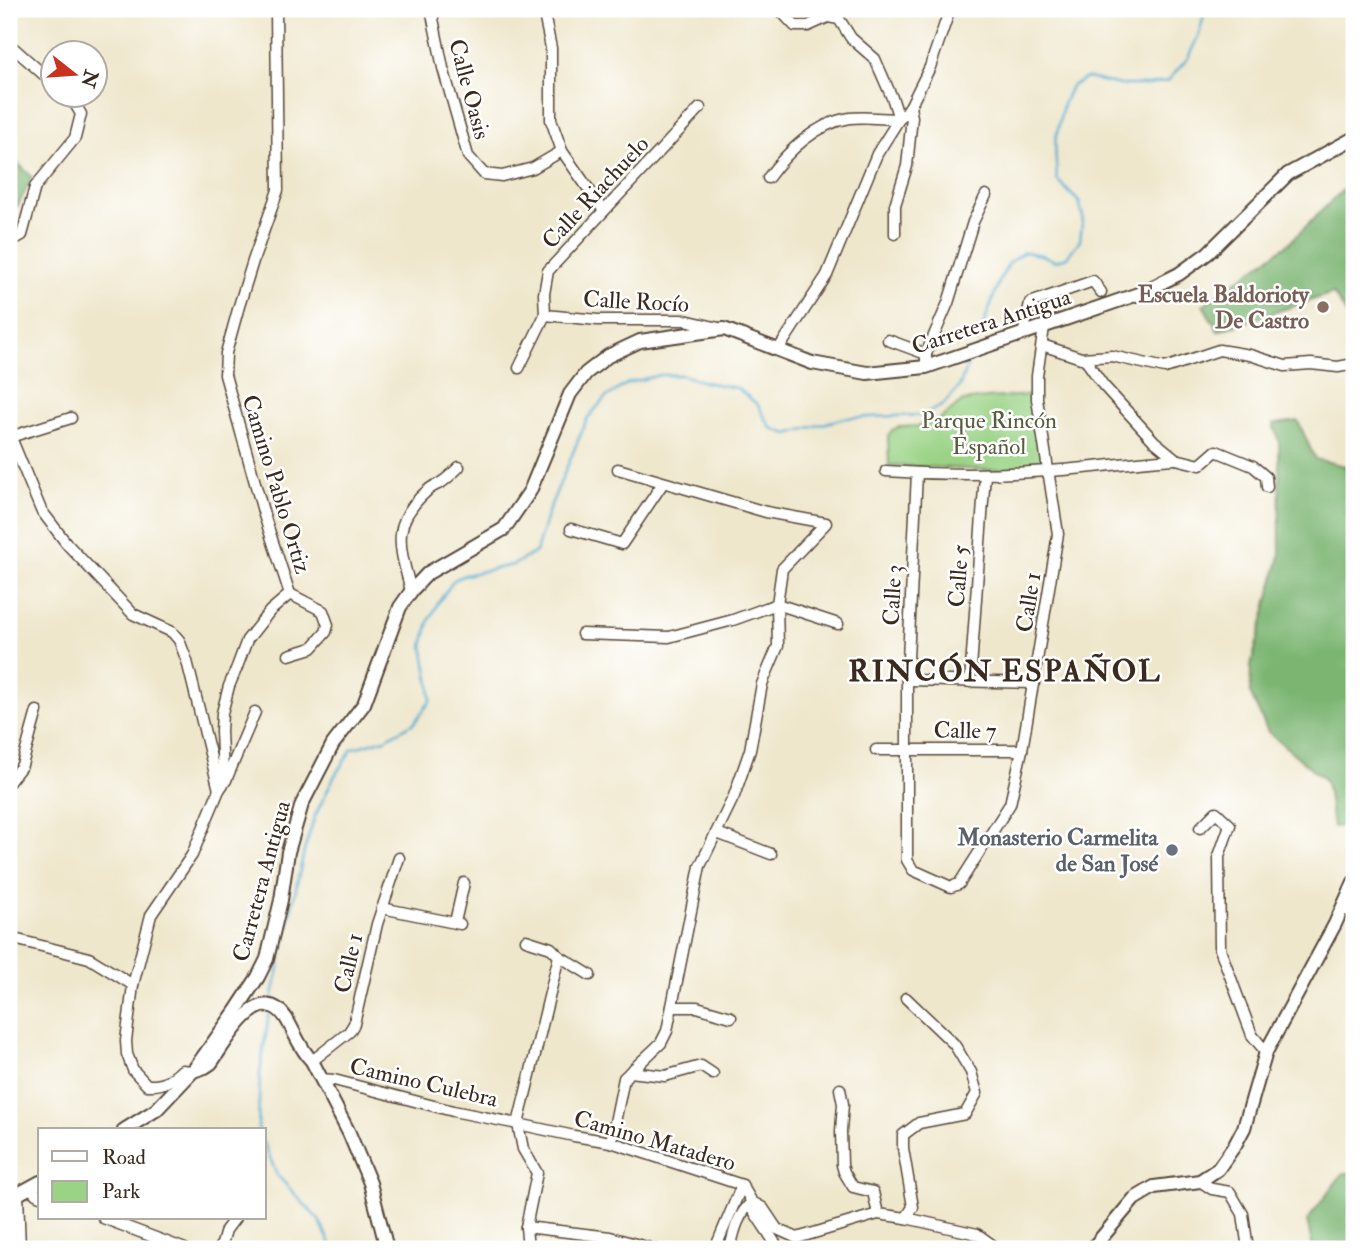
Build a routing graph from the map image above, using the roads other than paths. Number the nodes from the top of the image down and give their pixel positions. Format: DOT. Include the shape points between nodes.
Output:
graph roads {
  1 [pos="276,9"];
  2 [pos="430,9"];
  3 [pos="540,9"];
  4 [pos="779,9"];
  5 [pos="950,9"];
  6 [pos="9,44"];
  7 [pos="38,70"];
  8 [pos="909,107"];
  9 [pos="77,108"];
  10 [pos="700,108"];
  11 [pos="899,119"];
  12 [pos="1354,138"];
  13 [pos="562,151"];
  14 [pos="768,178"];
  15 [pos="986,195"];
  16 [pos="604,211"];
  17 [pos="895,234"];
  18 [pos="11,238"];
  19 [pos="1101,292"];
  20 [pos="545,315"];
  21 [pos="1044,327"];
  22 [pos="724,329"];
  23 [pos="1023,335"];
  24 [pos="888,340"];
  25 [pos="1042,345"];
  26 [pos="778,350"];
  27 [pos="926,354"];
  28 [pos="1085,359"];
  29 [pos="1354,364"];
  30 [pos="926,367"];
  31 [pos="519,368"];
  32 [pos="71,418"];
  33 [pos="10,435"];
  34 [pos="1176,459"];
  35 [pos="459,467"];
  36 [pos="618,469"];
  37 [pos="886,471"];
  38 [pos="1049,471"];
  39 [pos="917,474"];
  40 [pos="985,474"];
  41 [pos="663,482"];
  42 [pos="1267,487"];
  43 [pos="571,529"];
  44 [pos="411,591"];
  45 [pos="290,594"];
  46 [pos="777,604"];
  47 [pos="838,624"];
  48 [pos="582,634"];
  49 [pos="289,655"];
  50 [pos="907,680"];
  51 [pos="970,682"];
  52 [pos="1034,683"];
  53 [pos="37,711"];
  54 [pos="255,712"];
  55 [pos="908,749"];
  56 [pos="876,750"];
  57 [pos="1023,750"];
  58 [pos="226,780"];
  59 [pos="9,782"];
  60 [pos="219,790"];
  61 [pos="1199,828"];
  62 [pos="717,833"];
  63 [pos="771,853"];
  64 [pos="399,858"];
  65 [pos="968,870"];
  66 [pos="1354,882"];
  67 [pos="464,883"];
  68 [pos="1343,904"];
  69 [pos="382,908"];
  70 [pos="1354,916"];
  71 [pos="9,936"];
  72 [pos="526,940"];
  73 [pos="559,956"];
  74 [pos="590,975"];
  75 [pos="133,985"];
  76 [pos="906,998"];
  77 [pos="672,1007"];
  78 [pos="731,1017"];
  79 [pos="1266,1052"];
  80 [pos="312,1061"];
  81 [pos="193,1071"];
  82 [pos="630,1072"];
  83 [pos="713,1074"];
  84 [pos="321,1079"];
  85 [pos="839,1089"];
  86 [pos="519,1124"];
  87 [pos="127,1128"];
  88 [pos="611,1142"];
  89 [pos="1200,1181"];
  90 [pos="742,1185"];
  91 [pos="37,1188"];
  92 [pos="14,1196"];
  93 [pos="752,1202"];
  94 [pos="878,1213"];
  95 [pos="906,1218"];
  96 [pos="109,1220"];
  97 [pos="234,1220"];
  98 [pos="526,1227"];
  99 [pos="20,1249"];
  100 [pos="185,1249"];
  101 [pos="218,1249"];
  102 [pos="387,1249"];
  103 [pos="528,1249"];
  104 [pos="654,1249"];
  105 [pos="715,1249"];
  106 [pos="730,1249"];
  107 [pos="779,1249"];
  108 [pos="998,1249"];
  109 [pos="1092,1249"];
  110 [pos="1248,1249"];
  1 -- 45 [label="street, Camino Pablo Ortiz" via="278,190 236,318 225,375"];
  2 -- 13 [label="street, Calle Oasis" via="468,156 484,174 502,176 533,168"];
  3 -- 13 [label="street" via="551,48 551,120"];
  4 -- 11 [label="street" via="795,26 808,26 828,16 839,19 851,38 876,59"];
  5 -- 8 [label="street" via="930,66"];
  6 -- 7 [label="street"];
  8 -- 11 [label="street"];
  8 -- 17 [label="street" via="907,166 895,205"];
  9 -- 18 [label="street" via="80,114 75,138 35,187 22,235"];
  10 -- 16 [label="street, Calle Riachuelo"];
  11 -- 14 [label="street" via="852,117 830,122 782,160"];
  11 -- 26 [label="street" via="877,154 827,275"];
  12 -- 21 [label="street, Carretera Antigua" via="1288,174 1208,253 1180,274 1141,293"];
  13 -- 16 [label="street"];
  15 -- 27 [label="street"];
  16 -- 20 [label="street, Calle Riachuelo" via="548,271"];
  19 -- 23 [label="street" via="1093,281 1030,303"];
  20 -- 22 [label="street, Calle Rocío" via="685,320"];
  20 -- 31 [label="street"];
  21 -- 23 [label="street, Carretera Antigua"];
  21 -- 25 [label="street, Calle 1"];
  22 -- 26 [label="street, Carretera Antigua"];
  22 -- 44 [label="street, Carretera Antigua" via="640,341 586,373 570,394 530,492 505,529 428,573"];
  23 -- 30 [label="street, Carretera Antigua"];
  24 -- 27 [label="street"];
  25 -- 28 [label="street"];
  25 -- 38 [label="street, Calle 1" via="1037,399"];
  26 -- 30 [label="street, Carretera Antigua" via="812,363 867,373"];
  27 -- 30 [label="street"];
  28 -- 29 [label="street" via="1112,356 1164,368 1219,350 1285,366"];
  28 -- 34 [label="street" via="1103,386"];
  32 -- 33 [label="street"];
  33 -- 60 [label="street" via="41,510 67,544 133,614 172,632 179,640"];
  34 -- 38 [label="street"];
  34 -- 42 [label="street" via="1200,465 1216,451 1253,466 1266,477"];
  35 -- 44 [label="street" via="430,487 403,520 399,540"];
  36 -- 41 [label="street"];
  37 -- 39 [label="street"];
  38 -- 40 [label="street"];
  38 -- 52 [label="street, Calle 1" via="1058,534"];
  39 -- 40 [label="street"];
  39 -- 50 [label="street, Calle 3"];
  40 -- 51 [label="street, Calle 5"];
  41 -- 43 [label="street" via="622,544"];
  41 -- 46 [label="street" via="766,512 826,523 782,569"];
  44 -- 81 [label="street, Carretera Antigua" via="400,607 364,704 333,744 302,804 267,959"];
  45 -- 49 [label="street" via="323,611 328,625 312,648"];
  45 -- 58 [label="street, Camino Pablo Ortiz" via="247,640 229,686 221,731"];
  46 -- 47 [label="street"];
  46 -- 48 [label="street" via="668,637"];
  46 -- 62 [label="street" via="778,646 762,684 750,750"];
  50 -- 51 [label="street"];
  50 -- 55 [label="street, Calle 3"];
  51 -- 52 [label="street"];
  52 -- 57 [label="street, Calle 1"];
  53 -- 59 [label="street" via="22,765"];
  54 -- 58 [label="street"];
  55 -- 56 [label="street, Calle 7"];
  55 -- 57 [label="street, Calle 7"];
  55 -- 65 [label="street, Calle 3" via="907,860 913,870 951,887 959,884"];
  57 -- 65 [label="street, Calle 1" via="1010,804"];
  58 -- 60 [label="street"];
  60 -- 75 [label="street" via="192,855 151,915"];
  61 -- 79 [label="street" via="1216,812 1230,825 1219,856 1220,949 1252,1035"];
  62 -- 63 [label="street"];
  62 -- 77 [label="street" via="700,866"];
  64 -- 69 [label="street, Calle 1"];
  66 -- 68 [label="street"];
  67 -- 69 [label="street" via="457,923"];
  68 -- 70 [label="street"];
  68 -- 79 [label="street"];
  69 -- 80 [label="street, Calle 1" via="354,1024"];
  71 -- 75 [label="street" via="89,958"];
  72 -- 73 [label="street" via="551,948"];
  73 -- 74 [label="street"];
  73 -- 86 [label="street"];
  75 -- 81 [label="street" via="126,1041 133,1070 147,1085 160,1086 182,1069"];
  76 -- 95 [label="street" via="954,1044 977,1093 965,1114 919,1123 903,1135 913,1207"];
  77 -- 78 [label="street" via="697,1007"];
  77 -- 82 [label="street" via="661,1043"];
  79 -- 89 [label="street" via="1236,1145 1218,1168"];
  80 -- 81 [label="street" via="285,1017 277,1008 265,1005 240,1021 211,1063"];
  80 -- 84 [label="street"];
  81 -- 87 [label="street" via="156,1110"];
  82 -- 83 [label="street" via="665,1076 701,1066"];
  82 -- 88 [label="street" via="624,1078"];
  84 -- 86 [label="street, Camino Culebra"];
  84 -- 102 [label="street" via="370,1183"];
  85 -- 94 [label="street" via="844,1172 853,1187 873,1192"];
  86 -- 88 [label="street, Camino Matadero"];
  86 -- 98 [label="street" via="523,1149 537,1173"];
  88 -- 90 [label="street, Camino Matadero"];
  89 -- 109 [label="street" via="1154,1187 1134,1199"];
  89 -- 110 [label="street" via="1230,1192 1243,1214"];
  90 -- 93 [label="street, Camino Matadero"];
  90 -- 105 [label="street"];
  91 -- 92 [label="street"];
  92 -- 99 [label="street"];
  93 -- 94 [label="street, Camino Matadero" via="763,1208 777,1229 797,1238"];
  93 -- 106 [label="street" via="735,1226"];
  93 -- 107 [label="street"];
  94 -- 95 [label="street, Camino Matadero"];
  95 -- 108 [label="street, Camino Matadero" via="977,1234"];
  96 -- 100 [label="street"];
  97 -- 101 [label="street"];
  98 -- 103 [label="street"];
  98 -- 104 [label="street" via="610,1237"];
}
